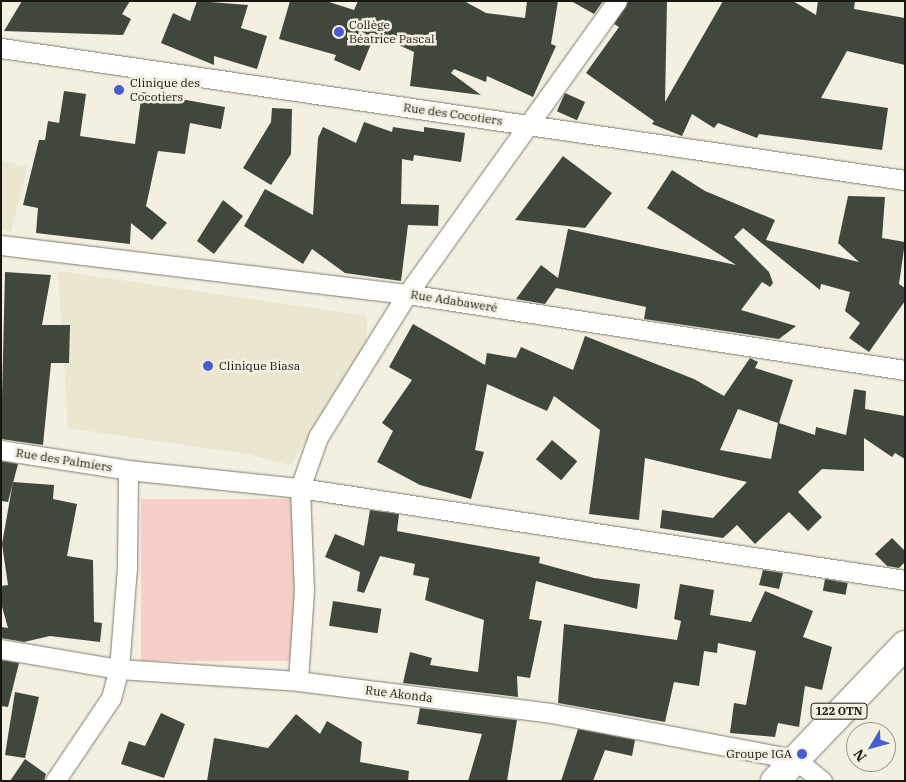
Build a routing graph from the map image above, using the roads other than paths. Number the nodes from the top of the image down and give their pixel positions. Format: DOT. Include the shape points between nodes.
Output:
graph roads {
  1 [pos="617,1"];
  2 [pos="1,48"];
  3 [pos="527,124"];
  4 [pos="905,180"];
  5 [pos="1,245"];
  6 [pos="408,294"];
  7 [pos="905,370"];
  8 [pos="1,450"];
  9 [pos="128,470"];
  10 [pos="300,488"];
  11 [pos="905,580"];
  12 [pos="905,645"];
  13 [pos="1,649"];
  14 [pos="119,669"];
  15 [pos="298,681"];
  16 [pos="795,759"];
  17 [pos="55,781"];
  18 [pos="775,781"];
  19 [pos="822,781"];
  1 -- 3 [label="street"];
  2 -- 3 [label="street, Rue des Cocotiers"];
  3 -- 4 [label="street, Rue des Cocotiers"];
  3 -- 6 [label="street" via="468,215"];
  5 -- 6 [label="street, Rue Adabaweré"];
  6 -- 7 [label="street, Rue Adabaweré"];
  6 -- 10 [label="street" via="318,437"];
  8 -- 9 [label="street, Rue des Palmiers"];
  9 -- 10 [label="street, Rue des Palmiers"];
  9 -- 14 [label="street" via="127,568"];
  10 -- 11 [label="street, Rue des Palmiers"];
  10 -- 15 [label="street" via="304,590"];
  12 -- 16 [label="highway, 122 OTN"];
  13 -- 14 [label="street, Rue Akonda"];
  14 -- 15 [label="street, Rue Akonda"];
  14 -- 17 [label="street" via="111,698"];
  15 -- 16 [label="street, Rue Akonda" via="551,713"];
  16 -- 18 [label="highway, 122 OTN"];
  16 -- 19 [label="street"];
}
